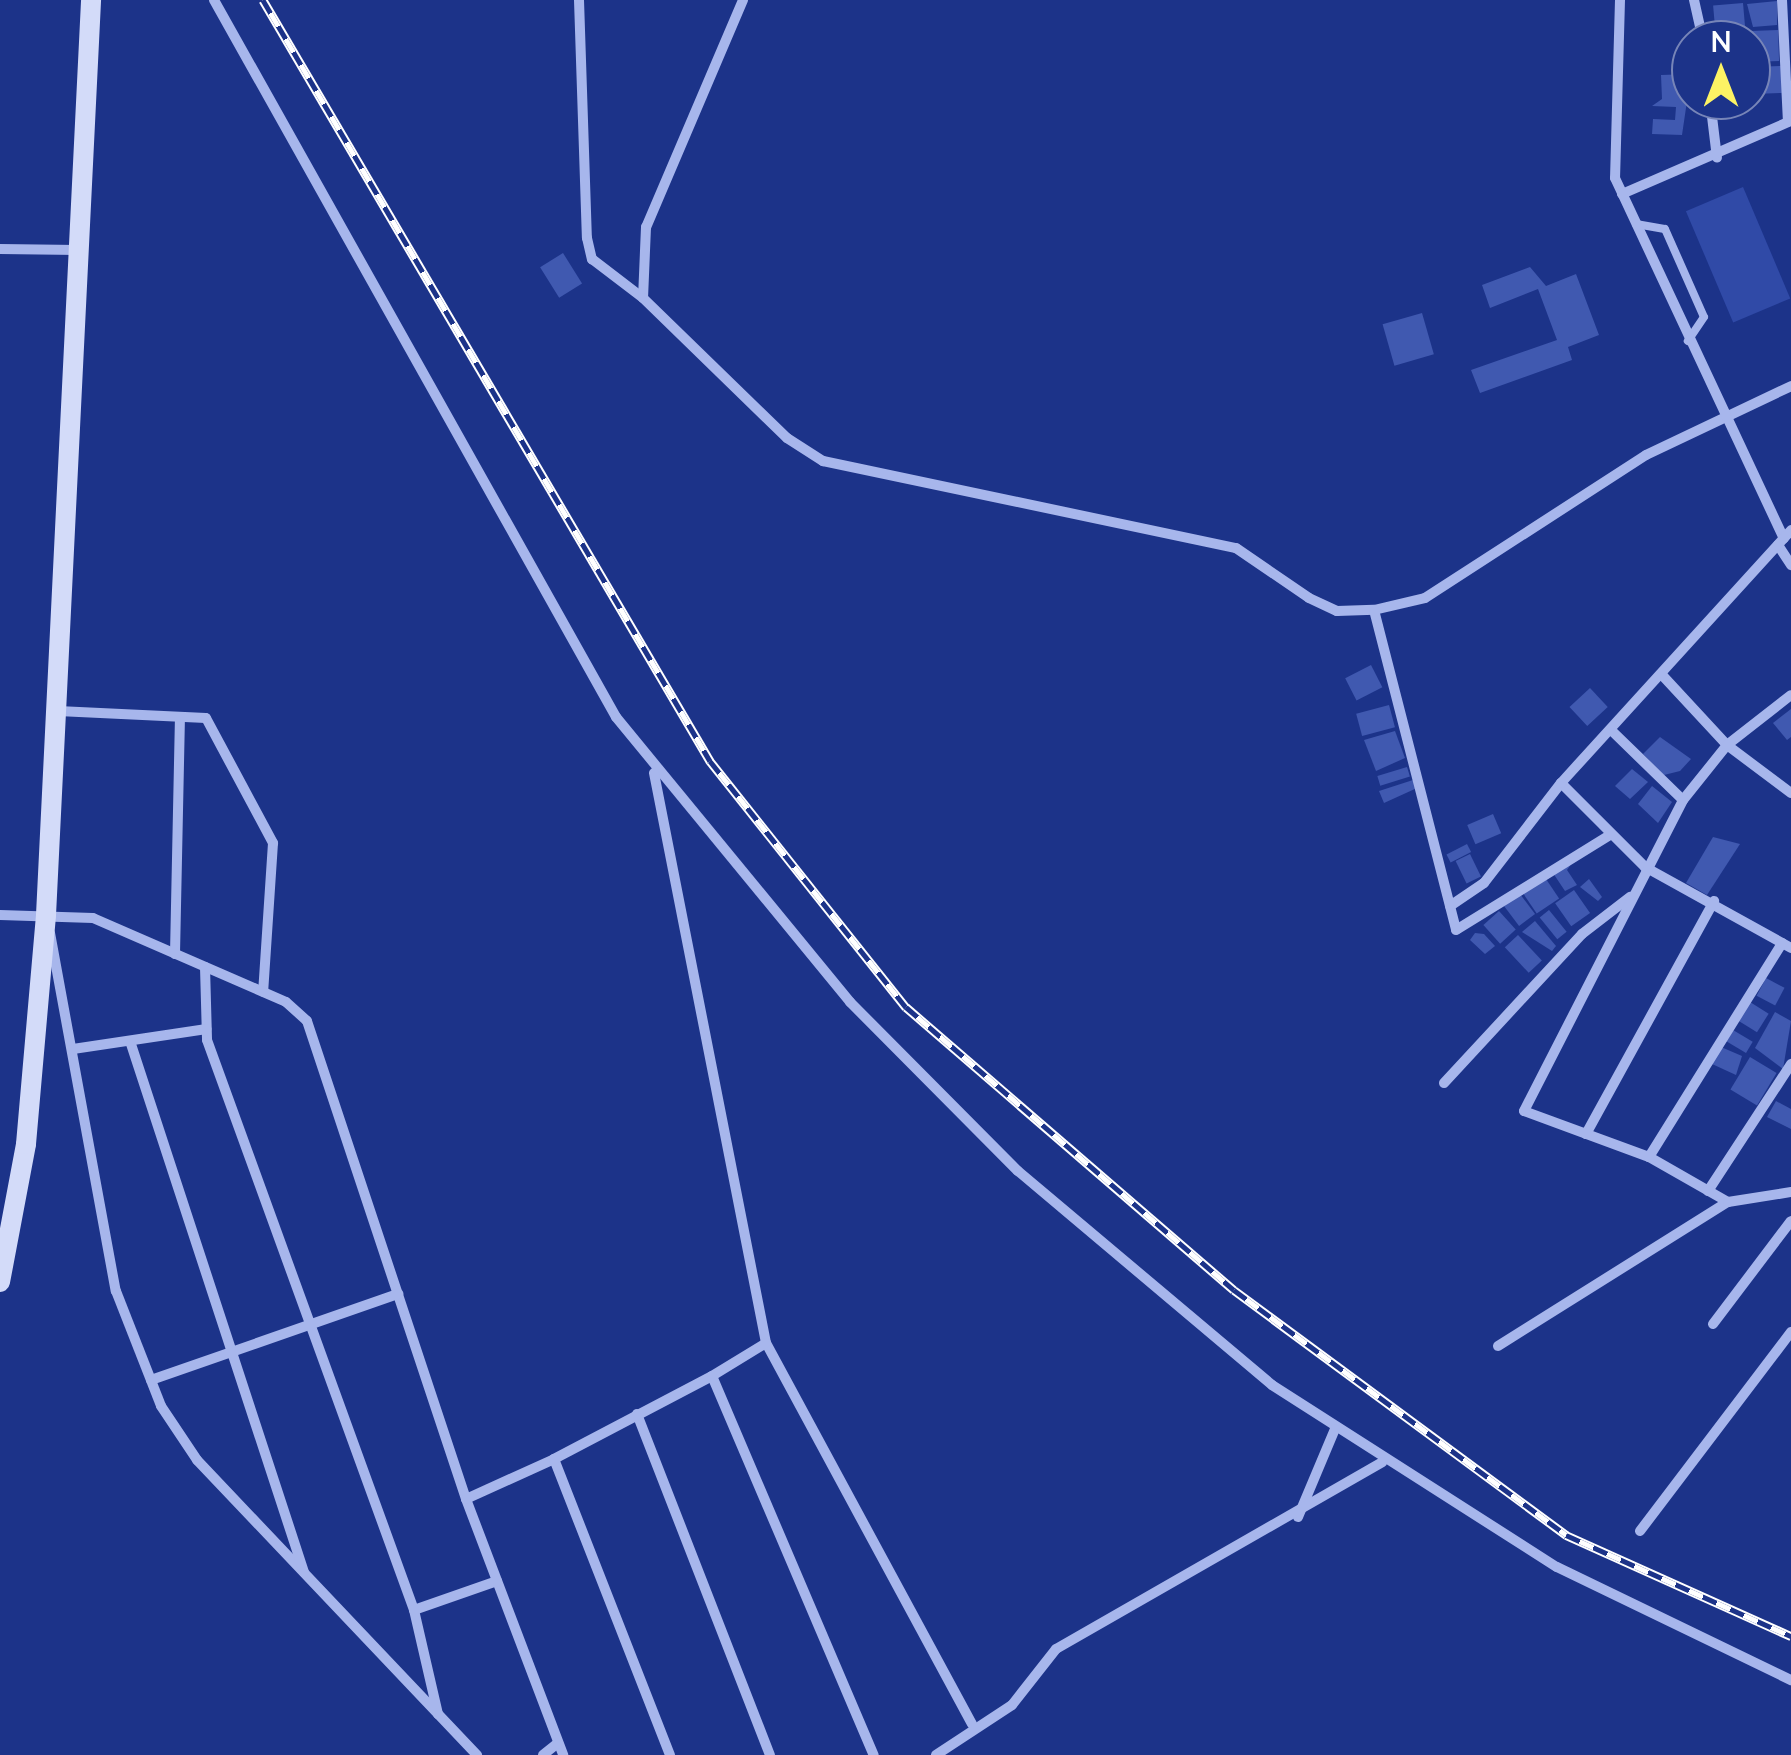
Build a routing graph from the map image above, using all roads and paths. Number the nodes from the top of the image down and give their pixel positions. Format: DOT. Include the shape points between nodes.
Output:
graph roads {
  1 [pos="90,0"];
  2 [pos="214,0"];
  3 [pos="580,0"];
  4 [pos="742,0"];
  5 [pos="1620,0"];
  6 [pos="1782,0"];
  7 [pos="1712,120"];
  8 [pos="1789,122"];
  9 [pos="1717,158"];
  10 [pos="1622,194"];
  11 [pos="1636,224"];
  12 [pos="0,249"];
  13 [pos="79,250"];
  14 [pos="643,298"];
  15 [pos="1688,341"];
  16 [pos="1788,388"];
  17 [pos="1791,402"];
  18 [pos="1724,421"];
  19 [pos="1784,538"];
  20 [pos="1791,565"];
  21 [pos="1374,610"];
  22 [pos="1663,676"];
  23 [pos="1791,695"];
  24 [pos="58,711"];
  25 [pos="180,716"];
  26 [pos="1610,730"];
  27 [pos="1727,745"];
  28 [pos="653,770"];
  29 [pos="1560,784"];
  30 [pos="1789,790"];
  31 [pos="1683,800"];
  32 [pos="1608,836"];
  33 [pos="1645,867"];
  34 [pos="1632,896"];
  35 [pos="1714,901"];
  36 [pos="1450,906"];
  37 [pos="0,916"];
  38 [pos="46,916"];
  39 [pos="1786,946"];
  40 [pos="174,954"];
  41 [pos="205,967"];
  42 [pos="262,992"];
  43 [pos="206,1029"];
  44 [pos="130,1040"];
  45 [pos="74,1049"];
  46 [pos="1791,1064"];
  47 [pos="1444,1083"];
  48 [pos="1586,1134"];
  49 [pos="1649,1157"];
  50 [pos="1708,1191"];
  51 [pos="1791,1192"];
  52 [pos="1728,1202"];
  53 [pos="1791,1221"];
  54 [pos="0,1282"];
  55 [pos="398,1294"];
  56 [pos="310,1324"];
  57 [pos="1713,1324"];
  58 [pos="1791,1332"];
  59 [pos="766,1343"];
  60 [pos="1498,1346"];
  61 [pos="231,1350"];
  62 [pos="712,1376"];
  63 [pos="150,1380"];
  64 [pos="637,1414"];
  65 [pos="1335,1429"];
  66 [pos="554,1459"];
  67 [pos="1382,1462"];
  68 [pos="466,1499"];
  69 [pos="1297,1518"];
  70 [pos="1640,1531"];
  71 [pos="306,1578"];
  72 [pos="497,1581"];
  73 [pos="414,1610"];
  74 [pos="1791,1680"];
  75 [pos="438,1715"];
  76 [pos="972,1724"];
  77 [pos="558,1742"];
  78 [pos="477,1755"];
  79 [pos="544,1755"];
  80 [pos="563,1755"];
  81 [pos="670,1755"];
  82 [pos="770,1755"];
  83 [pos="874,1755"];
  84 [pos="936,1755"];
  1 -- 13 [label="street"];
  2 -- 28 [label="street" via="344,245"];
  3 -- 14 [label="street" via="587,238 592,259"];
  4 -- 14 [label="street" via="646,227"];
  5 -- 10 [label="street" via="1615,178"];
  6 -- 8 [label="street"];
  7 -- 9 [label="street"];
  8 -- 9 [label="street"];
  9 -- 10 [label="street"];
  10 -- 11 [label="street"];
  11 -- 15 [label="street"];
  11 -- 15 [label="lane" via="1665,229 1704,316"];
  12 -- 13 [label="street"];
  13 -- 24 [label="street"];
  14 -- 21 [label="street" via="787,438 823,461 1236,548 1323,604"];
  15 -- 18 [label="street"];
  16 -- 17 [label="street"];
  16 -- 18 [label="street"];
  18 -- 19 [label="street"];
  18 -- 21 [label="street" via="1646,455 1425,598"];
  19 -- 20 [label="street"];
  19 -- 22 [label="street"];
  21 -- 36 [label="street"];
  22 -- 26 [label="street"];
  22 -- 27 [label="street"];
  23 -- 27 [label="street"];
  24 -- 25 [label="street"];
  24 -- 38 [label="street"];
  25 -- 40 [label="street"];
  25 -- 42 [label="street" via="206,718 273,843"];
  26 -- 29 [label="street"];
  26 -- 31 [label="street"];
  27 -- 30 [label="street"];
  27 -- 31 [label="street"];
  28 -- 59 [label="street"];
  28 -- 65 [label="street" via="941,1098 1156,1290"];
  29 -- 32 [label="street"];
  29 -- 36 [label="street" via="1484,883"];
  31 -- 33 [label="street"];
  32 -- 33 [label="street"];
  32 -- 36 [label="street" via="1456,930"];
  33 -- 34 [label="street"];
  33 -- 35 [label="street"];
  34 -- 47 [label="street" via="1544,972"];
  34 -- 48 [label="street" via="1524,1111"];
  35 -- 39 [label="street"];
  35 -- 48 [label="street"];
  37 -- 38 [label="street"];
  38 -- 40 [label="street" via="93,918"];
  38 -- 45 [label="street"];
  38 -- 54 [label="street" via="26,1144"];
  39 -- 49 [label="street"];
  40 -- 41 [label="street"];
  41 -- 42 [label="street"];
  41 -- 43 [label="street"];
  42 -- 55 [label="street" via="306,1021"];
  43 -- 44 [label="street"];
  43 -- 56 [label="street"];
  44 -- 45 [label="street"];
  44 -- 61 [label="street"];
  45 -- 63 [label="street" via="116,1291"];
  46 -- 50 [label="street"];
  48 -- 49 [label="street"];
  49 -- 50 [label="street"];
  50 -- 52 [label="street"];
  51 -- 52 [label="street"];
  52 -- 60 [label="street"];
  53 -- 57 [label="street"];
  55 -- 56 [label="street"];
  55 -- 68 [label="street"];
  56 -- 61 [label="street"];
  56 -- 73 [label="street"];
  58 -- 70 [label="street"];
  59 -- 62 [label="street"];
  59 -- 76 [label="street"];
  61 -- 63 [label="street"];
  61 -- 71 [label="street"];
  62 -- 64 [label="street"];
  62 -- 83 [label="street"];
  63 -- 71 [label="street" via="197,1460"];
  64 -- 66 [label="street"];
  64 -- 82 [label="street"];
  65 -- 67 [label="street"];
  65 -- 69 [label="street"];
  66 -- 68 [label="street"];
  66 -- 81 [label="street"];
  67 -- 69 [label="street"];
  67 -- 74 [label="street" via="1558,1567"];
  68 -- 72 [label="street"];
  69 -- 76 [label="street" via="1056,1649 1012,1705"];
  71 -- 75 [label="street"];
  72 -- 73 [label="street"];
  72 -- 77 [label="street"];
  73 -- 75 [label="street"];
  75 -- 78 [label="street"];
  76 -- 84 [label="street"];
  77 -- 79 [label="street"];
  77 -- 80 [label="street"];
}
